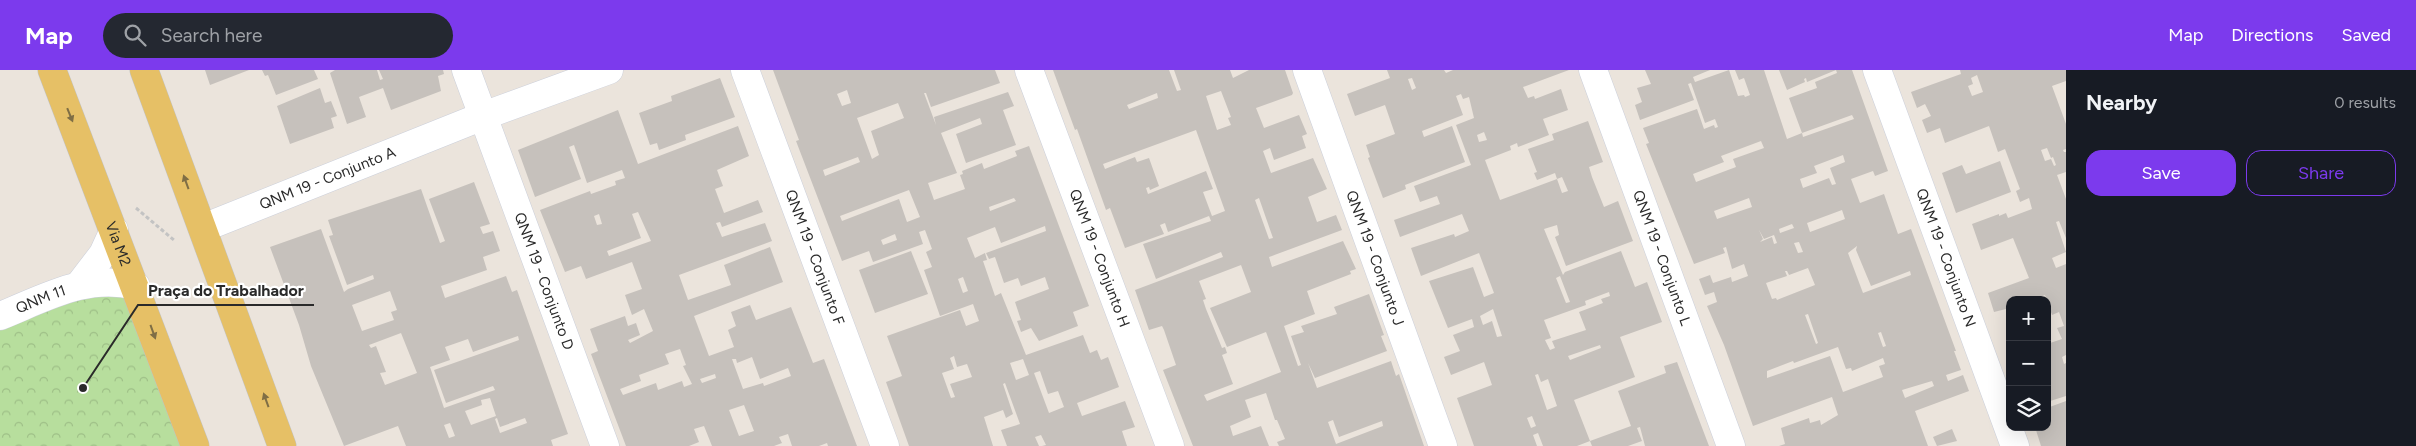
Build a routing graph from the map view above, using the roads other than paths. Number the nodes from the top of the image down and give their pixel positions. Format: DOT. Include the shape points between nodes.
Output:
graph roads {
  1 [pos="52,70"];
  2 [pos="144,70"];
  3 [pos="466,70"];
  4 [pos="609,70"];
  5 [pos="745,70"];
  6 [pos="1029,70"];
  7 [pos="1307,70"];
  8 [pos="1593,70"];
  9 [pos="1877,70"];
  10 [pos="483,116"];
  11 [pos="203,228"];
  12 [pos="114,230"];
  13 [pos="80,284"];
  14 [pos="136,286"];
  15 [pos="0,316"];
  16 [pos="195,446"];
  17 [pos="282,446"];
  18 [pos="605,446"];
  19 [pos="885,446"];
  20 [pos="1170,446"];
  21 [pos="1443,446"];
  22 [pos="1731,446"];
  23 [pos="2015,446"];
  1 -- 12 [label="main road, Via M2, one-way"];
  11 -- 2 [label="main road, one-way"];
  3 -- 10 [label="street, QNM 19 - Conjunto D"];
  4 -- 10 [label="street, QNM 19 - Conjunto A"];
  5 -- 19 [label="street, QNM 19 - Conjunto F"];
  6 -- 20 [label="street, QNM 19 - Conjunto H"];
  7 -- 21 [label="street, QNM 19 - Conjunto J"];
  8 -- 22 [label="street, QNM 19 - Conjunto L"];
  9 -- 23 [label="street, QNM 19 - Conjunto N"];
  10 -- 11 [label="street, QNM 19 - Conjunto A"];
  10 -- 18 [label="street, QNM 19 - Conjunto D"];
  17 -- 11 [label="main road, one-way"];
  12 -- 13 [label="street, QNM 11" via="103,254"];
  12 -- 14 [label="main road, Via M2"];
  13 -- 14 [label="street, QNM 11" via="120,282"];
  13 -- 15 [label="street, QNM 11"];
  14 -- 16 [label="main road, Via M2, one-way"];
}
